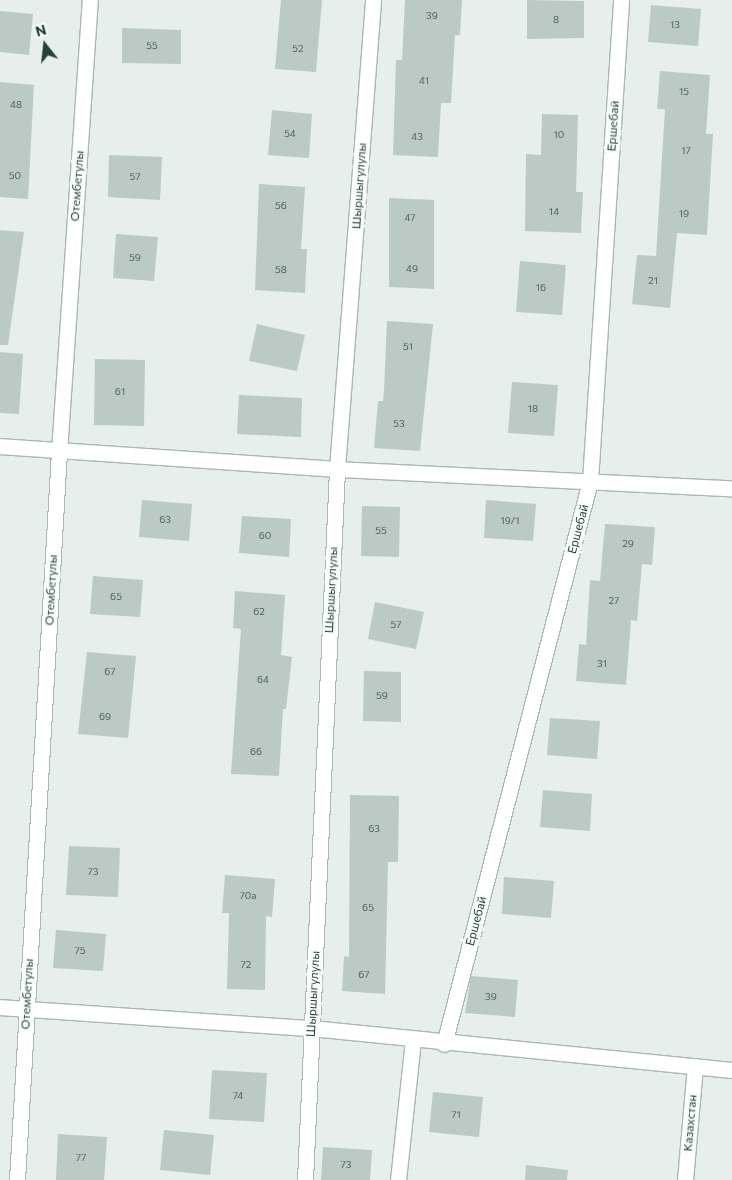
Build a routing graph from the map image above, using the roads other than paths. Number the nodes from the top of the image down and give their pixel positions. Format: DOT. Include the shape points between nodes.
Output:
graph roads {
  1 [pos="90,0"];
  2 [pos="373,0"];
  3 [pos="621,0"];
  4 [pos="0,446"];
  5 [pos="59,452"];
  6 [pos="337,469"];
  7 [pos="590,482"];
  8 [pos="732,488"];
  9 [pos="0,1008"];
  10 [pos="26,1009"];
  11 [pos="311,1028"];
  12 [pos="413,1040"];
  13 [pos="444,1044"];
  14 [pos="695,1066"];
  15 [pos="732,1070"];
  16 [pos="17,1180"];
  17 [pos="305,1180"];
  18 [pos="398,1180"];
  19 [pos="685,1180"];
  1 -- 5 [label="street, Отембетулы"];
  2 -- 6 [label="street, Шыршыгулулы"];
  3 -- 7 [label="street, Ершебай"];
  4 -- 5 [label="street"];
  5 -- 6 [label="street"];
  5 -- 10 [label="street, Отембетулы"];
  6 -- 7 [label="street"];
  6 -- 11 [label="street, Шыршыгулулы"];
  7 -- 8 [label="street"];
  7 -- 13 [label="street, Ершебай"];
  9 -- 10 [label="street"];
  10 -- 11 [label="street"];
  10 -- 16 [label="street, Отембетулы"];
  11 -- 12 [label="street"];
  11 -- 17 [label="street, Шыршыгулулы"];
  12 -- 13 [label="street"];
  12 -- 18 [label="street"];
  13 -- 14 [label="street"];
  14 -- 15 [label="street"];
  14 -- 19 [label="street, Казахстан"];
}
